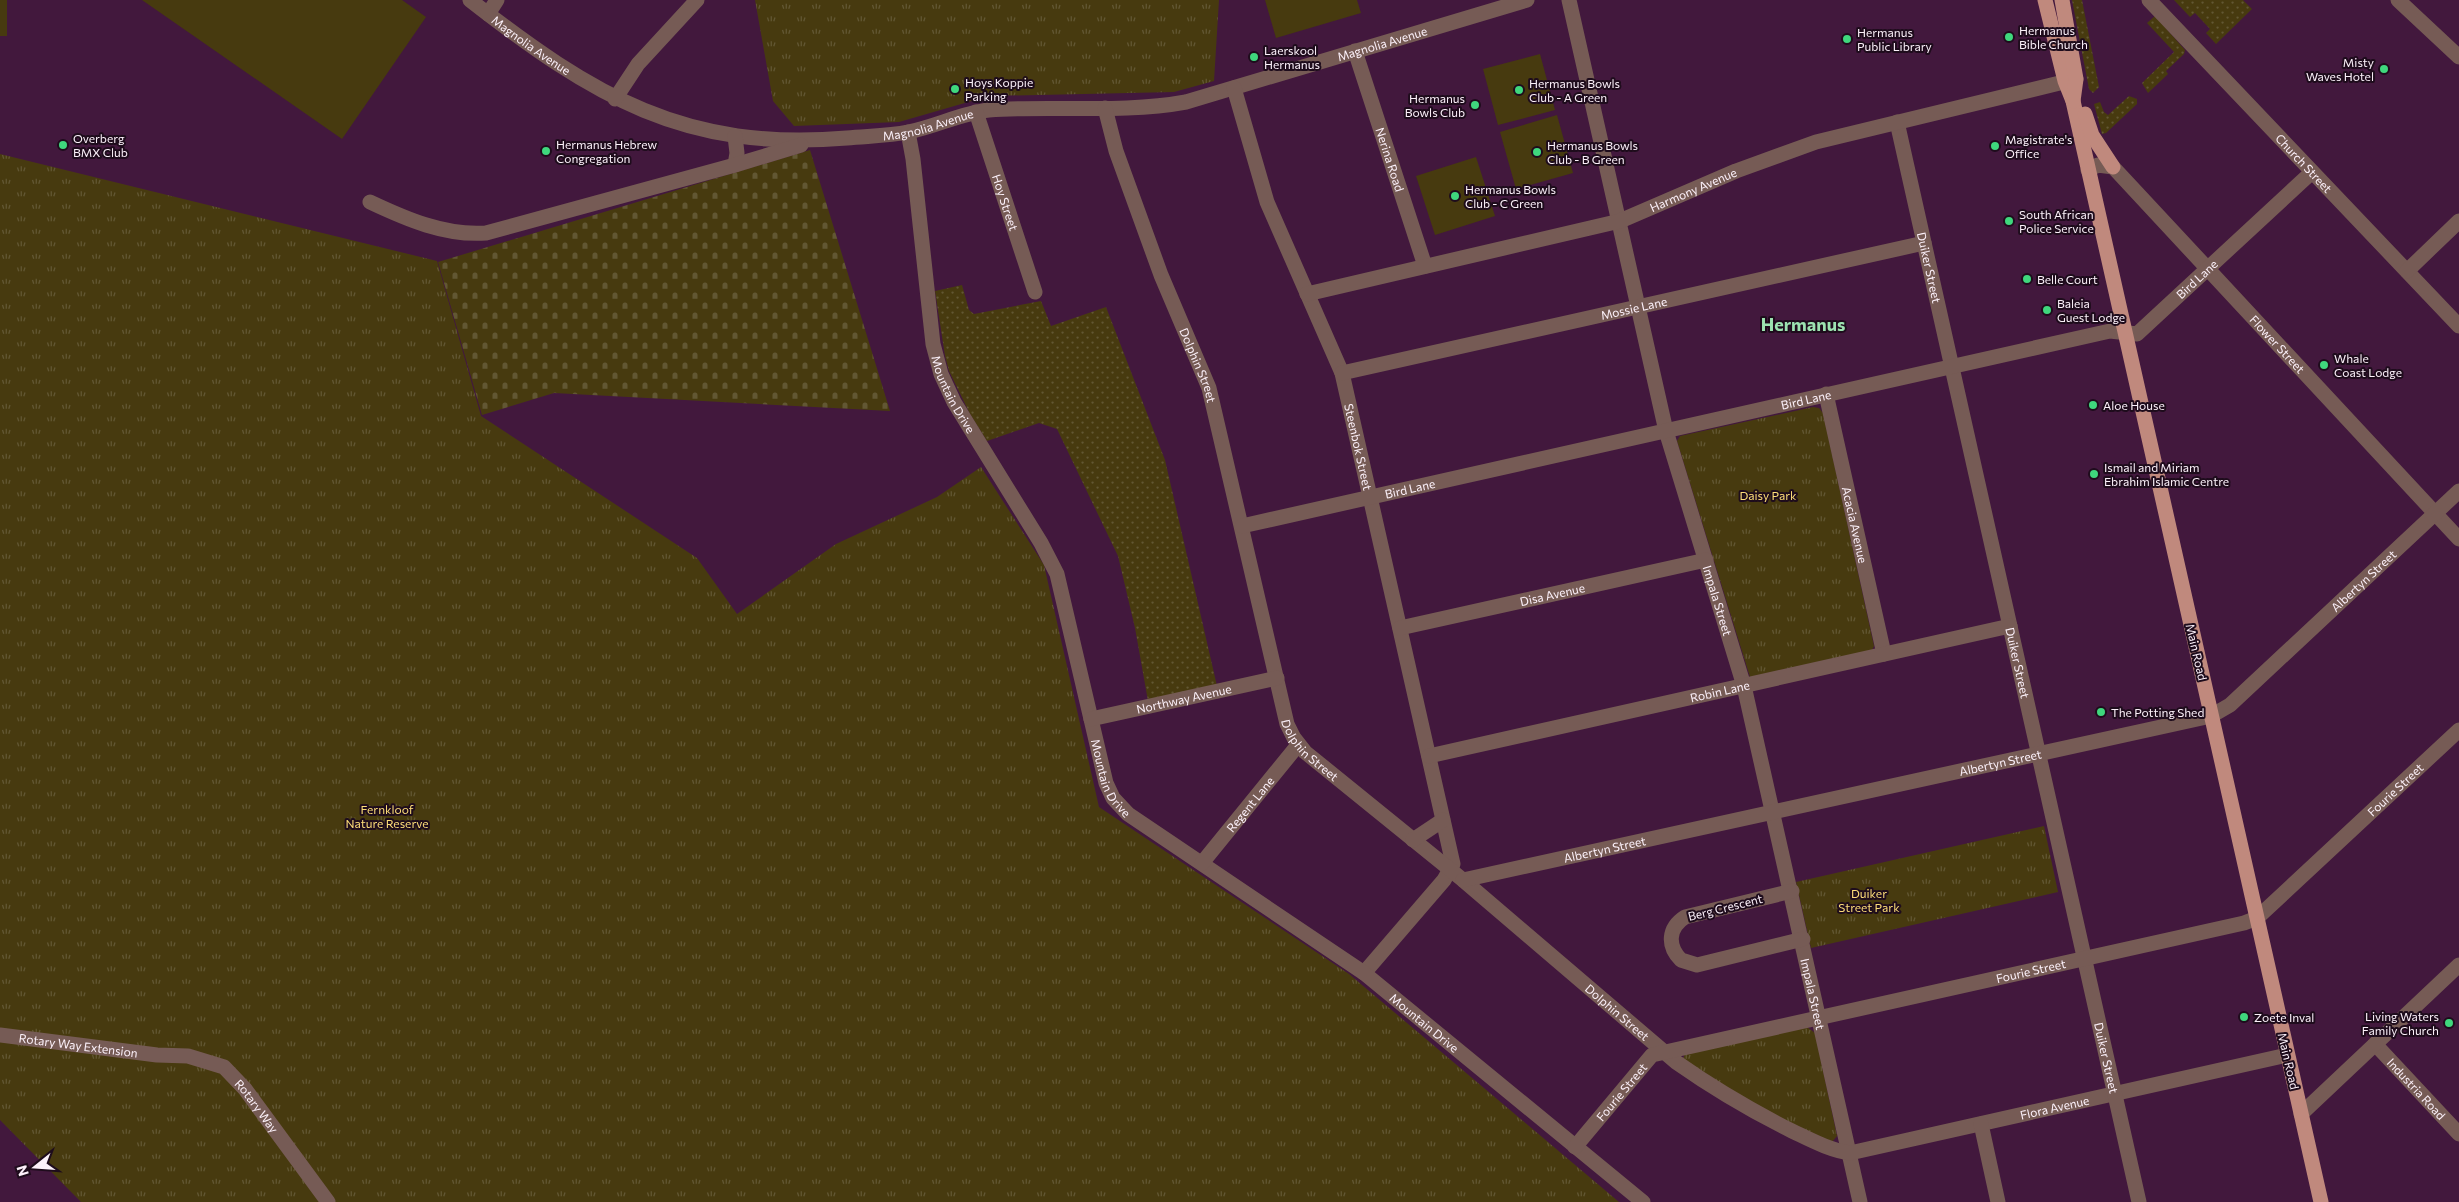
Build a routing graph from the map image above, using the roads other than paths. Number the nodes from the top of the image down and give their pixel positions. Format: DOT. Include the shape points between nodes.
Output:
graph roads {
  1 [pos="470,0"];
  2 [pos="497,0"];
  3 [pos="697,0"];
  4 [pos="1527,0"];
  5 [pos="1569,0"];
  6 [pos="2045,0"];
  7 [pos="2062,0"];
  8 [pos="2149,0"];
  9 [pos="2398,0"];
  10 [pos="488,14"];
  11 [pos="1355,51"];
  12 [pos="2459,57"];
  13 [pos="2070,80"];
  14 [pos="1234,88"];
  15 [pos="616,99"];
  16 [pos="1105,108"];
  17 [pos="976,112"];
  18 [pos="1897,122"];
  19 [pos="908,132"];
  20 [pos="735,136"];
  21 [pos="809,140"];
  22 [pos="735,165"];
  23 [pos="2113,168"];
  24 [pos="2088,170"];
  25 [pos="2312,172"];
  26 [pos="370,202"];
  27 [pos="1620,221"];
  28 [pos="2459,222"];
  29 [pos="1924,243"];
  30 [pos="1425,266"];
  31 [pos="2208,269"];
  32 [pos="2407,271"];
  33 [pos="1035,292"];
  34 [pos="1307,294"];
  35 [pos="1639,307"];
  36 [pos="2459,326"];
  37 [pos="2125,333"];
  38 [pos="1952,366"];
  39 [pos="1342,373"];
  40 [pos="1826,394"];
  41 [pos="1666,431"];
  42 [pos="2459,491"];
  43 [pos="1371,497"];
  44 [pos="2435,514"];
  45 [pos="1242,526"];
  46 [pos="2459,539"];
  47 [pos="1706,560"];
  48 [pos="2010,626"];
  49 [pos="1400,628"];
  50 [pos="1884,654"];
  51 [pos="1277,678"];
  52 [pos="1744,686"];
  53 [pos="2211,716"];
  54 [pos="1091,719"];
  55 [pos="2459,730"];
  56 [pos="1298,745"];
  57 [pos="2039,755"];
  58 [pos="1429,756"];
  59 [pos="1774,813"];
  60 [pos="1443,820"];
  61 [pos="1413,840"];
  62 [pos="1202,863"];
  63 [pos="1450,870"];
  64 [pos="1463,880"];
  65 [pos="1792,891"];
  66 [pos="2257,918"];
  67 [pos="1803,939"];
  68 [pos="2084,958"];
  69 [pos="2459,966"];
  70 [pos="1364,974"];
  71 [pos="1820,1018"];
  72 [pos="0,1035"];
  73 [pos="2376,1044"];
  74 [pos="1665,1052"];
  75 [pos="157,1055"];
  76 [pos="2287,1055"];
  77 [pos="2115,1093"];
  78 [pos="2301,1114"];
  79 [pos="1981,1124"];
  80 [pos="2459,1134"];
  81 [pos="1575,1147"];
  82 [pos="1850,1153"];
  83 [pos="328,1202"];
  84 [pos="1643,1202"];
  85 [pos="1860,1202"];
  86 [pos="1998,1202"];
  87 [pos="2139,1202"];
  88 [pos="2321,1202"];
  1 -- 10 [label="street, Magnolia Avenue"];
  2 -- 10 [label="street"];
  3 -- 15 [label="street" via="638,64"];
  4 -- 11 [label="street, Magnolia Avenue"];
  5 -- 27 [label="street, Impala Street"];
  6 -- 13 [label="main road, Main Road"];
  7 -- 13 [label="main road, Main Road"];
  8 -- 25 [label="street, Church Street"];
  9 -- 12 [label="street"];
  10 -- 15 [label="street, Magnolia Avenue" via="543,54"];
  11 -- 14 [label="street, Magnolia Avenue"];
  11 -- 30 [label="street, Nerina Road"];
  13 -- 18 [label="street, Harmony Avenue"];
  13 -- 23 [label="main road" via="2092,135"];
  13 -- 24 [label="main road, Main Road"];
  14 -- 16 [label="street, Magnolia Avenue" via="1164,106"];
  14 -- 34 [label="street, Steenbok Street" via="1268,202"];
  15 -- 20 [label="street, Magnolia Avenue" via="667,120"];
  16 -- 17 [label="street, Magnolia Avenue"];
  16 -- 45 [label="street, Dolphin Street" via="1116,151 1161,274 1209,388"];
  17 -- 19 [label="street, Magnolia Avenue"];
  17 -- 33 [label="street, Hoy Street"];
  18 -- 27 [label="street, Harmony Avenue" via="1816,142 1752,164"];
  18 -- 29 [label="street, Duiker Street"];
  19 -- 21 [label="street, Magnolia Avenue"];
  19 -- 54 [label="street, Mountain Drive" via="933,344 941,374 954,402 1052,562 1065,603"];
  20 -- 21 [label="street, Magnolia Avenue"];
  20 -- 22 [label="street"];
  21 -- 22 [label="street" via="794,148"];
  22 -- 26 [label="street" via="486,233 448,231 407,219"];
  23 -- 24 [label="street" via="2098,165"];
  23 -- 31 [label="street, Flower Street"];
  24 -- 37 [label="main road, Main Road"];
  25 -- 31 [label="street, Bird Lane"];
  25 -- 32 [label="street, Church Street"];
  27 -- 30 [label="street, Harmony Avenue"];
  27 -- 35 [label="street, Impala Street"];
  28 -- 32 [label="street"];
  29 -- 35 [label="street, Mossie Lane"];
  29 -- 38 [label="street, Duiker Street"];
  30 -- 34 [label="street, Harmony Avenue"];
  31 -- 37 [label="street, Bird Lane" via="2137,334"];
  31 -- 44 [label="street, Flower Street"];
  32 -- 36 [label="street, Church Street"];
  34 -- 39 [label="street, Steenbok Street"];
  35 -- 39 [label="street, Mossie Lane"];
  35 -- 41 [label="street, Impala Street"];
  37 -- 38 [label="street, Bird Lane" via="2110,331"];
  37 -- 53 [label="main road, Main Road"];
  38 -- 40 [label="street, Bird Lane"];
  38 -- 48 [label="street, Duiker Street"];
  39 -- 43 [label="street, Steenbok Street"];
  40 -- 41 [label="street, Bird Lane"];
  40 -- 50 [label="street, Acacia Avenue"];
  41 -- 43 [label="street, Bird Lane"];
  41 -- 47 [label="street, Impala Street"];
  42 -- 44 [label="street, Albertyn Street"];
  43 -- 45 [label="street, Bird Lane"];
  43 -- 49 [label="street, Steenbok Street"];
  44 -- 46 [label="street, Flower Street"];
  44 -- 53 [label="street, Albertyn Street" via="2230,705"];
  45 -- 51 [label="street, Dolphin Street"];
  47 -- 49 [label="street, Disa Avenue"];
  47 -- 52 [label="street, Impala Street"];
  48 -- 50 [label="street, Robin Lane"];
  48 -- 57 [label="street, Duiker Street"];
  49 -- 58 [label="street, Steenbok Street"];
  50 -- 52 [label="street, Robin Lane"];
  51 -- 54 [label="street, Northway Avenue"];
  51 -- 56 [label="street, Dolphin Street" via="1288,724"];
  52 -- 58 [label="street, Robin Lane"];
  52 -- 59 [label="street, Impala Street"];
  53 -- 57 [label="street, Albertyn Street"];
  53 -- 66 [label="main road, Main Road"];
  54 -- 62 [label="street, Mountain Drive" via="1106,783 1113,798 1128,814"];
  55 -- 66 [label="street, Fourie Street"];
  56 -- 61 [label="street, Dolphin Street"];
  56 -- 62 [label="street, Regent Lane"];
  57 -- 59 [label="street, Albertyn Street"];
  57 -- 68 [label="street, Duiker Street"];
  58 -- 60 [label="street, Steenbok Street"];
  59 -- 64 [label="street, Albertyn Street"];
  59 -- 65 [label="street, Impala Street"];
  60 -- 61 [label="street"];
  60 -- 63 [label="street, Steenbok Street" via="1453,864"];
  61 -- 63 [label="street, Dolphin Street"];
  62 -- 70 [label="street, Mountain Drive"];
  63 -- 64 [label="street, Dolphin Street"];
  63 -- 70 [label="street"];
  64 -- 74 [label="street, Dolphin Street"];
  65 -- 67 [label="street, Impala Street"];
  65 -- 67 [label="street, Berg Crescent" via="1684,917 1673,928 1672,945 1681,960 1698,965"];
  66 -- 68 [label="street, Fourie Street"];
  66 -- 76 [label="main road, Main Road"];
  67 -- 71 [label="street, Impala Street"];
  68 -- 71 [label="street, Fourie Street"];
  68 -- 77 [label="street, Duiker Street"];
  69 -- 73 [label="street"];
  70 -- 81 [label="street, Mountain Drive"];
  71 -- 74 [label="street, Fourie Street"];
  71 -- 82 [label="street, Impala Street"];
  72 -- 75 [label="street, Rotary Way Extension"];
  73 -- 78 [label="street"];
  73 -- 80 [label="street, Industria Road"];
  74 -- 81 [label="street, Fourie Street" via="1652,1055"];
  74 -- 82 [label="street, Dolphin Street" via="1710,1086 1761,1115 1833,1151"];
  75 -- 83 [label="street, Rotary Way" via="188,1056 224,1067 245,1089"];
  76 -- 77 [label="street, Flora Avenue"];
  76 -- 78 [label="main road, Main Road"];
  77 -- 79 [label="street, Flora Avenue"];
  77 -- 87 [label="street, Duiker Street"];
  78 -- 88 [label="main road, Main Road"];
  79 -- 82 [label="street, Flora Avenue"];
  79 -- 86 [label="street"];
  81 -- 84 [label="street, Mountain Drive"];
  82 -- 85 [label="street, Impala Street"];
}
